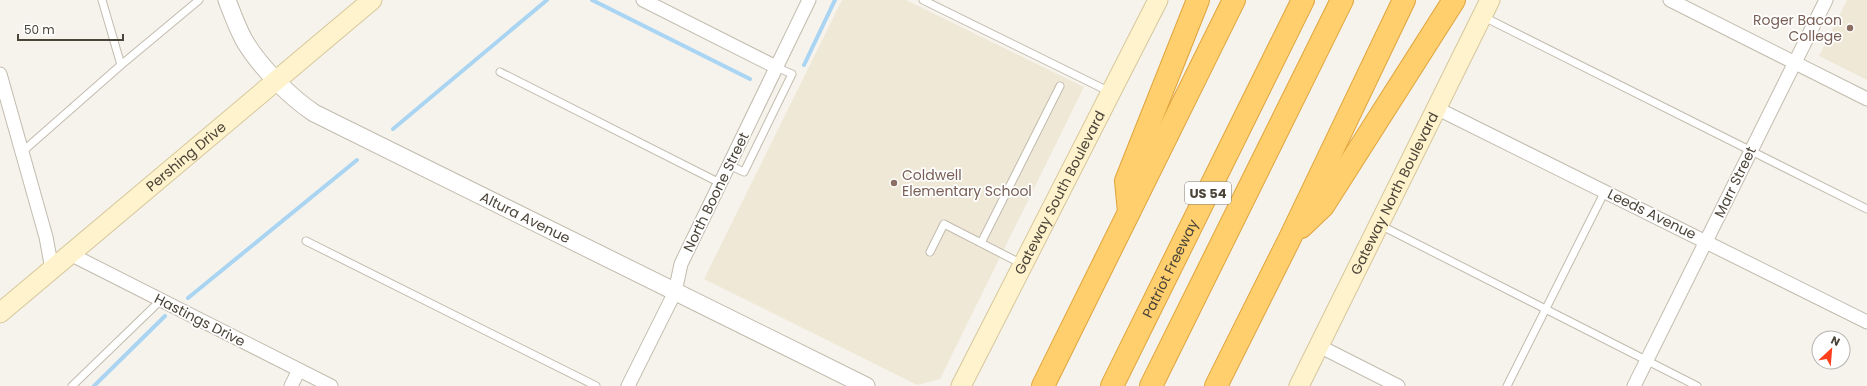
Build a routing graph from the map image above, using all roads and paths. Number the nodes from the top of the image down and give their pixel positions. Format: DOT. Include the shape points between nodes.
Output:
graph roads {
  1 [pos="102,0"];
  2 [pos="199,0"];
  3 [pos="227,0"];
  4 [pos="372,0"];
  5 [pos="643,0"];
  6 [pos="809,0"];
  7 [pos="923,0"];
  8 [pos="1158,0"];
  9 [pos="1198,0"];
  10 [pos="1234,0"];
  11 [pos="1303,0"];
  12 [pos="1342,0"];
  13 [pos="1404,0"];
  14 [pos="1454,0"];
  15 [pos="1670,0"];
  16 [pos="1826,0"];
  17 [pos="1486,8"];
  18 [pos="1795,62"];
  19 [pos="121,65"];
  20 [pos="776,67"];
  21 [pos="500,72"];
  22 [pos="0,74"];
  23 [pos="276,79"];
  24 [pos="1060,86"];
  25 [pos="1110,92"];
  26 [pos="1867,99"];
  27 [pos="1436,108"];
  28 [pos="1751,150"];
  29 [pos="22,152"];
  30 [pos="729,165"];
  31 [pos="720,183"];
  32 [pos="1605,192"];
  33 [pos="1867,209"];
  34 [pos="1129,212"];
  35 [pos="1378,224"];
  36 [pos="1291,236"];
  37 [pos="306,241"];
  38 [pos="1706,241"];
  39 [pos="981,243"];
  40 [pos="930,252"];
  41 [pos="70,254"];
  42 [pos="1022,264"];
  43 [pos="52,269"];
  44 [pos="675,292"];
  45 [pos="161,300"];
  46 [pos="1546,309"];
  47 [pos="0,313"];
  48 [pos="1867,322"];
  49 [pos="1319,346"];
  50 [pos="1647,361"];
  51 [pos="299,370"];
  52 [pos="72,386"];
  53 [pos="291,386"];
  54 [pos="331,386"];
  55 [pos="596,386"];
  56 [pos="628,386"];
  57 [pos="866,386"];
  58 [pos="961,386"];
  59 [pos="1042,386"];
  60 [pos="1112,386"];
  61 [pos="1151,386"];
  62 [pos="1216,386"];
  63 [pos="1299,386"];
  64 [pos="1398,386"];
  65 [pos="1507,386"];
  66 [pos="1634,386"];
  67 [pos="1697,386"];
  1 -- 19 [label="lane"];
  2 -- 19 [label="lane"];
  3 -- 23 [label="street, Altura Avenue" via="244,40"];
  4 -- 23 [label="main road, Pershing Drive"];
  5 -- 20 [label="street"];
  6 -- 20 [label="street, North Boone Street"];
  7 -- 25 [label="lane"];
  8 -- 25 [label="main road, Gateway South Boulevard"];
  9 -- 34 [label="highway" via="1126,181"];
  10 -- 34 [label="highway"];
  11 -- 60 [label="highway, Patriot Freeway / US 54"];
  12 -- 61 [label="highway, US 54"];
  13 -- 36 [label="highway"];
  14 -- 36 [label="highway" via="1323,206"];
  15 -- 18 [label="street"];
  16 -- 18 [label="street, Marr Street"];
  17 -- 27 [label="main road, Gateway North Boulevard"];
  17 -- 28 [label="lane"];
  18 -- 26 [label="street"];
  18 -- 28 [label="street, Marr Street"];
  19 -- 29 [label="lane"];
  20 -- 30 [label="street, North Boone Street"];
  20 -- 30 [label="lane" via="792,74 744,172"];
  21 -- 31 [label="lane"];
  22 -- 29 [label="street"];
  23 -- 41 [label="main road, Pershing Drive"];
  23 -- 44 [label="street, Altura Avenue" via="296,101 314,113"];
  24 -- 39 [label="lane"];
  25 -- 42 [label="main road, Gateway South Boulevard"];
  27 -- 32 [label="street, Leeds Avenue"];
  27 -- 35 [label="main road, Gateway North Boulevard"];
  28 -- 33 [label="lane"];
  28 -- 38 [label="street, Marr Street"];
  29 -- 43 [label="street" via="46,237"];
  30 -- 31 [label="street, North Boone Street"];
  31 -- 44 [label="street, North Boone Street" via="681,264"];
  32 -- 38 [label="street, Leeds Avenue"];
  32 -- 46 [label="lane"];
  34 -- 59 [label="highway"];
  35 -- 46 [label="lane"];
  35 -- 49 [label="main road, Gateway North Boulevard"];
  36 -- 62 [label="highway"];
  37 -- 55 [label="lane"];
  38 -- 48 [label="street, Leeds Avenue"];
  38 -- 50 [label="street, Marr Street"];
  39 -- 40 [label="lane" via="944,224"];
  39 -- 42 [label="lane"];
  41 -- 43 [label="main road, Pershing Drive"];
  41 -- 45 [label="street, Hastings Drive"];
  42 -- 58 [label="main road, Gateway South Boulevard"];
  43 -- 47 [label="main road, Pershing Drive"];
  44 -- 56 [label="street, North Boone Street"];
  44 -- 57 [label="street, Altura Avenue"];
  45 -- 51 [label="street, Hastings Drive"];
  45 -- 52 [label="lane"];
  46 -- 50 [label="lane"];
  46 -- 65 [label="lane"];
  49 -- 63 [label="main road, Gateway North Boulevard"];
  49 -- 64 [label="street"];
  50 -- 66 [label="street, Marr Street"];
  50 -- 67 [label="lane"];
  51 -- 53 [label="street"];
  51 -- 54 [label="street, Hastings Drive"];
}
